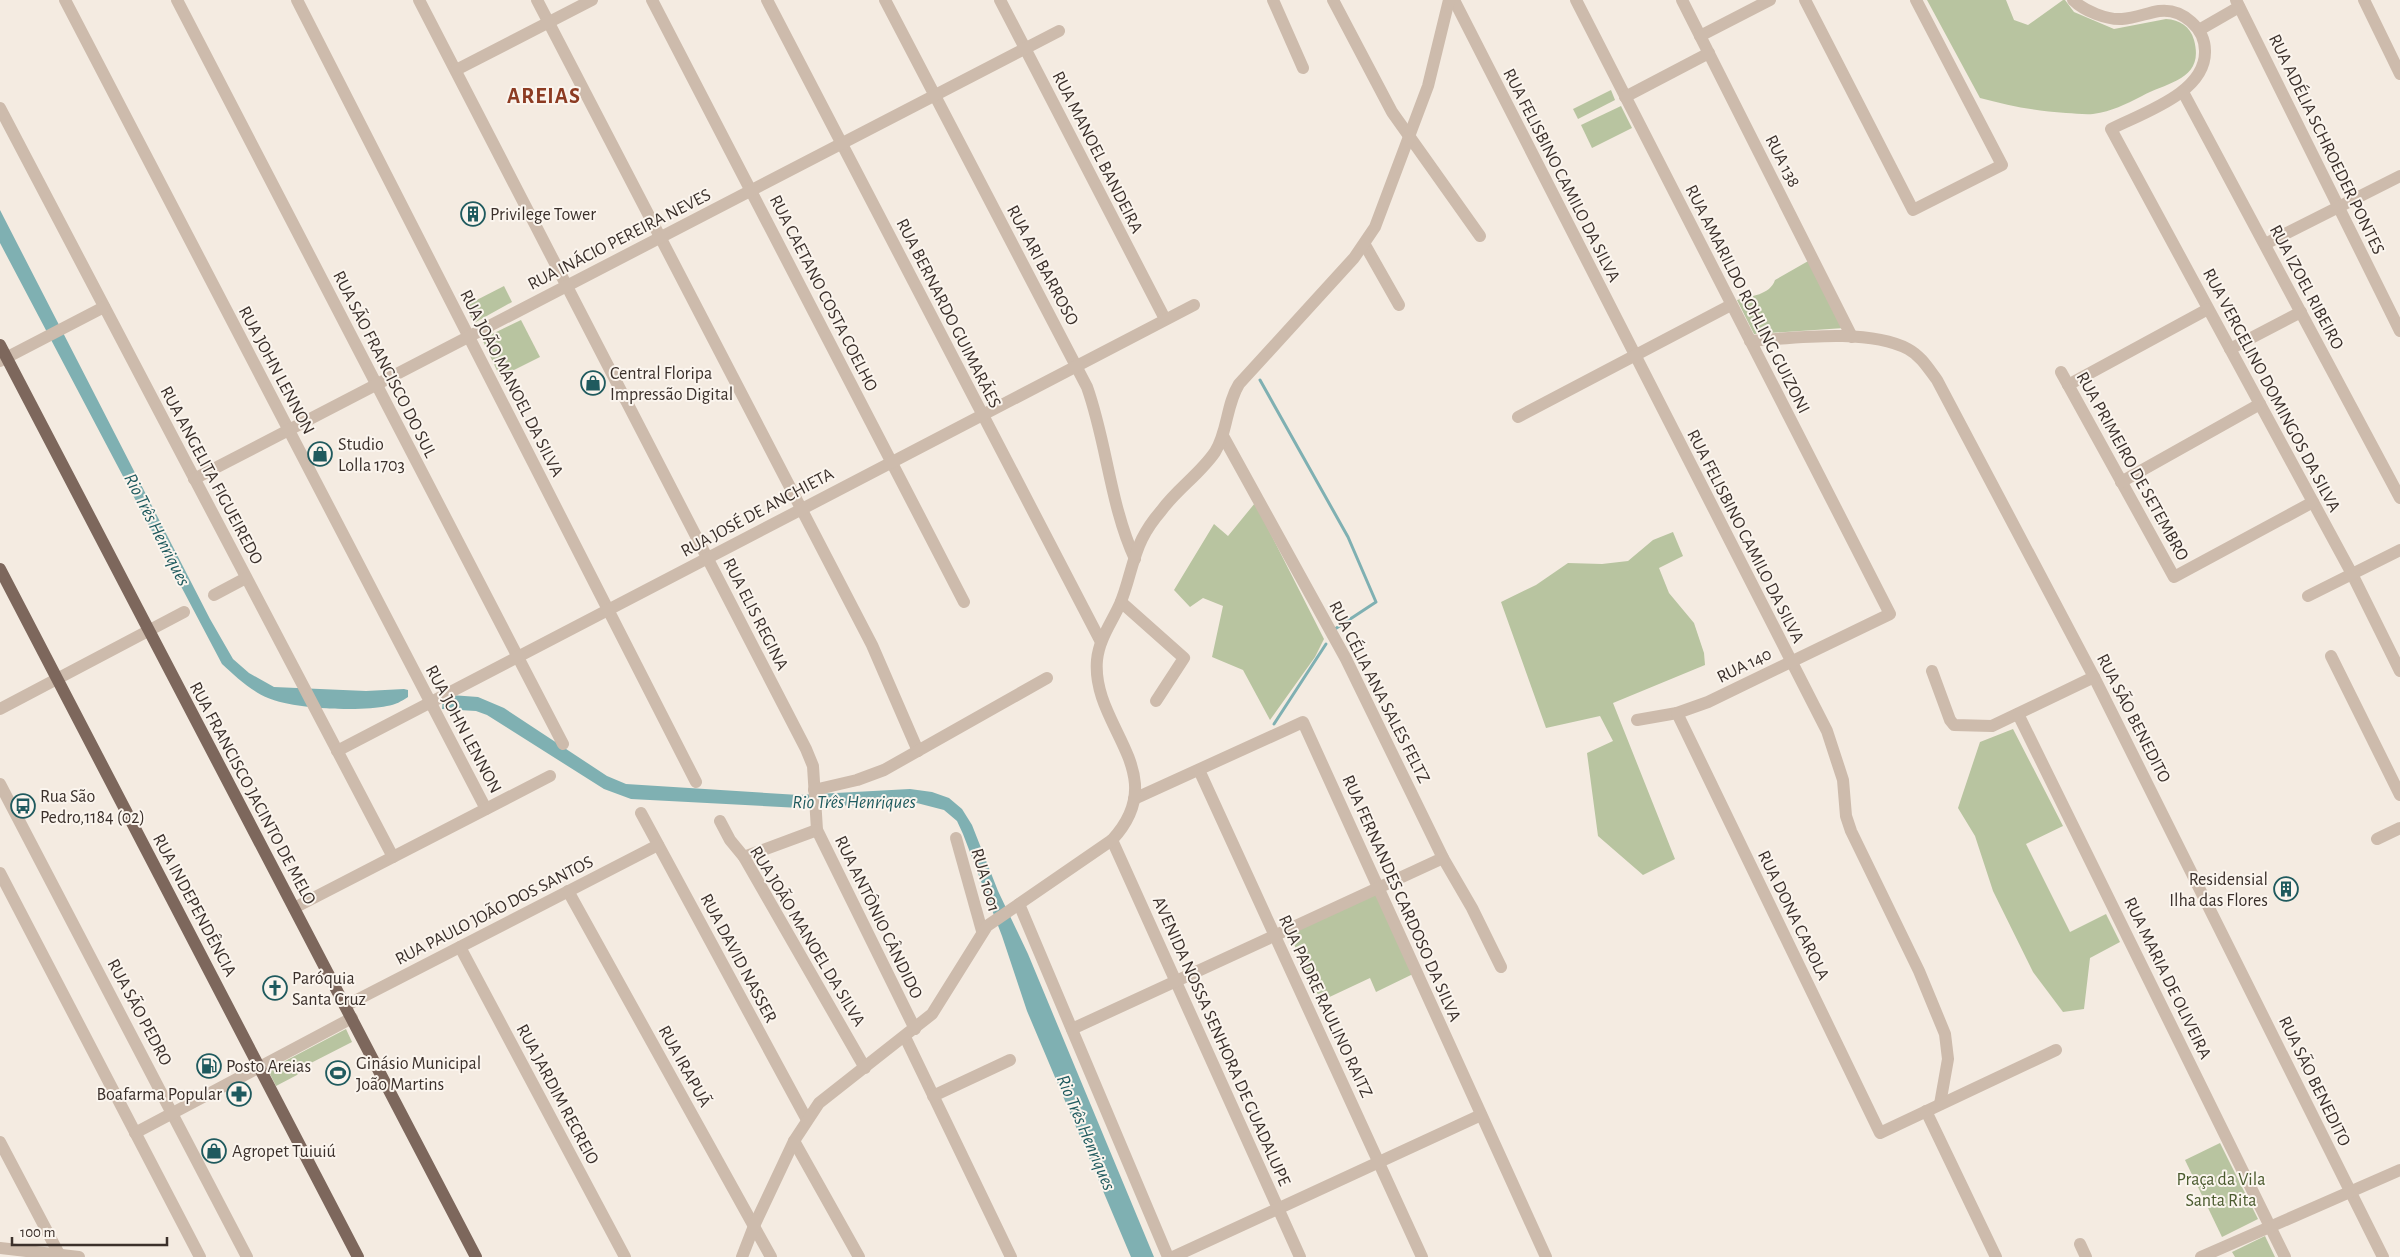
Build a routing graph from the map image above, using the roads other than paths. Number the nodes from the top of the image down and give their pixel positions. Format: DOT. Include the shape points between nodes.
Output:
graph roads {
  1 [pos="65,0"];
  2 [pos="177,0"];
  3 [pos="297,0"];
  4 [pos="419,0"];
  5 [pos="537,0"];
  6 [pos="592,0"];
  7 [pos="652,0"];
  8 [pos="767,0"];
  9 [pos="885,0"];
  10 [pos="1000,0"];
  11 [pos="1273,0"];
  12 [pos="1333,0"];
  13 [pos="1449,0"];
  14 [pos="1454,0"];
  15 [pos="1576,0"];
  16 [pos="1682,0"];
  17 [pos="1770,0"];
  18 [pos="1805,0"];
  19 [pos="1916,0"];
  20 [pos="2074,0"];
  21 [pos="2364,0"];
  22 [pos="2238,3"];
  23 [pos="548,22"];
  24 [pos="2199,30"];
  25 [pos="1059,31"];
  26 [pos="1700,36"];
  27 [pos="1025,49"];
  28 [pos="1709,53"];
  29 [pos="1303,68"];
  30 [pos="456,70"];
  31 [pos="2400,74"];
  32 [pos="2183,92"];
  33 [pos="934,96"];
  34 [pos="1626,97"];
  35 [pos="0,108"];
  36 [pos="1410,138"];
  37 [pos="842,144"];
  38 [pos="2400,176"];
  39 [pos="751,191"];
  40 [pos="2338,206"];
  41 [pos="1480,236"];
  42 [pos="660,238"];
  43 [pos="2265,244"];
  44 [pos="1365,245"];
  45 [pos="567,286"];
  46 [pos="1194,304"];
  47 [pos="1732,305"];
  48 [pos="1399,306"];
  49 [pos="104,307"];
  50 [pos="2208,309"];
  51 [pos="2300,312"];
  52 [pos="1165,319"];
  53 [pos="2400,331"];
  54 [pos="469,337"];
  55 [pos="1852,337"];
  56 [pos="1750,341"];
  57 [pos="0,345"];
  58 [pos="2230,350"];
  59 [pos="1635,356"];
  60 [pos="3,359"];
  61 [pos="1076,366"];
  62 [pos="2061,372"];
  63 [pos="376,385"];
  64 [pos="2068,385"];
  65 [pos="2260,404"];
  66 [pos="983,414"];
  67 [pos="1518,417"];
  68 [pos="289,430"];
  69 [pos="1223,436"];
  70 [pos="892,462"];
  71 [pos="194,479"];
  72 [pos="2121,482"];
  73 [pos="2400,498"];
  74 [pos="2313,502"];
  75 [pos="800,510"];
  76 [pos="2400,550"];
  77 [pos="708,558"];
  78 [pos="1135,559"];
  79 [pos="0,569"];
  80 [pos="2352,574"];
  81 [pos="246,578"];
  82 [pos="214,595"];
  83 [pos="2308,596"];
  84 [pos="964,602"];
  85 [pos="1121,602"];
  86 [pos="608,610"];
  87 [pos="184,612"];
  88 [pos="1890,614"];
  89 [pos="148,631"];
  90 [pos="1101,642"];
  91 [pos="2331,656"];
  92 [pos="518,657"];
  93 [pos="1791,662"];
  94 [pos="2400,670"];
  95 [pos="1932,671"];
  96 [pos="2094,677"];
  97 [pos="1047,678"];
  98 [pos="57,679"];
  99 [pos="1156,701"];
  100 [pos="430,702"];
  101 [pos="0,709"];
  102 [pos="1677,713"];
  103 [pos="2018,714"];
  104 [pos="1637,720"];
  105 [pos="563,744"];
  106 [pos="337,751"];
  107 [pos="918,751"];
  108 [pos="1199,770"];
  109 [pos="550,776"];
  110 [pos="696,782"];
  111 [pos="0,784"];
  112 [pos="814,792"];
  113 [pos="2400,795"];
  114 [pos="1134,799"];
  115 [pos="486,809"];
  116 [pos="641,813"];
  117 [pos="720,822"];
  118 [pos="816,824"];
  119 [pos="2400,828"];
  120 [pos="956,838"];
  121 [pos="2377,839"];
  122 [pos="1112,840"];
  123 [pos="658,845"];
  124 [pos="393,857"];
  125 [pos="744,857"];
  126 [pos="1443,858"];
  127 [pos="0,874"];
  128 [pos="1378,888"];
  129 [pos="568,891"];
  130 [pos="1016,906"];
  131 [pos="294,908"];
  132 [pos="982,931"];
  133 [pos="1275,935"];
  134 [pos="460,947"];
  135 [pos="1501,967"];
  136 [pos="1176,981"];
  137 [pos="345,1006"];
  138 [pos="352,1018"];
  139 [pos="1072,1029"];
  140 [pos="910,1033"];
  141 [pos="2056,1050"];
  142 [pos="1010,1060"];
  143 [pos="260,1067"];
  144 [pos="865,1068"];
  145 [pos="933,1096"];
  146 [pos="1940,1104"];
  147 [pos="1926,1111"];
  148 [pos="173,1113"];
  149 [pos="1482,1115"];
  150 [pos="807,1120"];
  151 [pos="135,1133"];
  152 [pos="794,1141"];
  153 [pos="0,1142"];
  154 [pos="1378,1162"];
  155 [pos="2400,1170"];
  156 [pos="2350,1191"];
  157 [pos="1279,1208"];
  158 [pos="754,1226"];
  159 [pos="2270,1226"];
  160 [pos="2080,1244"];
  161 [pos="0,1248"];
  162 [pos="59,1254"];
  163 [pos="79,1257"];
  164 [pos="200,1257"];
  165 [pos="247,1257"];
  166 [pos="358,1257"];
  167 [pos="476,1257"];
  168 [pos="625,1257"];
  169 [pos="742,1257"];
  170 [pos="771,1257"];
  171 [pos="859,1257"];
  172 [pos="1011,1257"];
  173 [pos="1168,1257"];
  174 [pos="1173,1257"];
  175 [pos="1300,1257"];
  176 [pos="1422,1257"];
  177 [pos="1546,1257"];
  178 [pos="1996,1257"];
  179 [pos="2086,1257"];
  180 [pos="2201,1257"];
  181 [pos="2285,1257"];
  182 [pos="2383,1257"];
  1 -- 68 [label="street, RUA JOHN LENNON"];
  2 -- 63 [label="street, RUA SÃO FRANCISCO DO SUL"];
  3 -- 54 [label="street, RUA JOÃO MANOEL DA SILVA"];
  4 -- 30 [label="street, RUA ELIS REGINA"];
  5 -- 23 [label="street"];
  6 -- 23 [label="street"];
  7 -- 39 [label="street, RUA CAETANO COSTA COELHO"];
  8 -- 37 [label="street, RUA BERNARDO GUIMARÃES"];
  9 -- 33 [label="street, RUA ARI BARROSO"];
  10 -- 27 [label="street, RUA MANOEL BANDEIRA"];
  11 -- 29 [label="street"];
  12 -- 36 [label="street" via="1392,112"];
  13 -- 36 [label="street" via="1435,64"];
  14 -- 59 [label="street, RUA FELISBINO CAMILO DA SILVA"];
  15 -- 34 [label="street, RUA AMARILDO ROHLING GUIZONI"];
  16 -- 26 [label="street, RUA 138"];
  17 -- 26 [label="street"];
  18 -- 19 [label="street" via="1914,210 2002,165"];
  20 -- 24 [label="street" via="2081,6 2117,19 2159,11 2171,12 2183,16"];
  21 -- 31 [label="street"];
  22 -- 24 [label="street"];
  22 -- 40 [label="street, RUA ADÉLIA SCHROEDER PONTES"];
  23 -- 30 [label="street"];
  23 -- 42 [label="street"];
  24 -- 32 [label="street" via="2204,44 2203,66 2195,81"];
  25 -- 27 [label="street, RUA INÁCIO PEREIRA NEVES"];
  26 -- 28 [label="street, RUA 138"];
  27 -- 33 [label="street, RUA INÁCIO PEREIRA NEVES"];
  27 -- 52 [label="street, RUA MANOEL BANDEIRA"];
  28 -- 34 [label="street"];
  28 -- 55 [label="street, RUA 138"];
  30 -- 45 [label="street, RUA ELIS REGINA"];
  32 -- 43 [label="street, RUA IZOEL RIBEIRO"];
  32 -- 50 [label="street, RUA VERGELINO DOMINGOS DA SILVA" via="2111,129"];
  33 -- 37 [label="street, RUA INÁCIO PEREIRA NEVES"];
  33 -- 61 [label="street, RUA ARI BARROSO"];
  34 -- 47 [label="street, RUA AMARILDO ROHLING GUIZONI"];
  35 -- 49 [label="street, RUA ANGELITA FIGUEIREDO"];
  36 -- 41 [label="street"];
  36 -- 44 [label="street" via="1381,215"];
  37 -- 39 [label="street, RUA INÁCIO PEREIRA NEVES"];
  37 -- 66 [label="street, RUA BERNARDO GUIMARÃES"];
  38 -- 40 [label="street"];
  39 -- 42 [label="street, RUA INÁCIO PEREIRA NEVES"];
  39 -- 70 [label="street, RUA CAETANO COSTA COELHO"];
  40 -- 43 [label="street"];
  40 -- 53 [label="street, RUA ADÉLIA SCHROEDER PONTES"];
  42 -- 45 [label="street, RUA INÁCIO PEREIRA NEVES"];
  42 -- 75 [label="street"];
  43 -- 51 [label="street, RUA IZOEL RIBEIRO"];
  44 -- 48 [label="street"];
  44 -- 69 [label="street" via="1239,384"];
  45 -- 54 [label="street, RUA INÁCIO PEREIRA NEVES"];
  45 -- 77 [label="street, RUA ELIS REGINA"];
  46 -- 52 [label="street, RUA JOSÉ DE ANCHIETA"];
  47 -- 56 [label="street, RUA AMARILDO ROHLING GUIZONI"];
  47 -- 59 [label="street"];
  49 -- 60 [label="street"];
  49 -- 71 [label="street, RUA ANGELITA FIGUEIREDO"];
  50 -- 58 [label="street, RUA VERGELINO DOMINGOS DA SILVA"];
  50 -- 64 [label="street"];
  51 -- 58 [label="street"];
  51 -- 73 [label="street, RUA IZOEL RIBEIRO"];
  52 -- 61 [label="street, RUA JOSÉ DE ANCHIETA"];
  54 -- 63 [label="street, RUA INÁCIO PEREIRA NEVES"];
  54 -- 86 [label="street, RUA JOÃO MANOEL DA SILVA"];
  55 -- 56 [label="street, RUA SÃO BENEDITO"];
  55 -- 96 [label="street, RUA SÃO BENEDITO" via="1884,341 1908,349 1919,357 1937,380"];
  56 -- 88 [label="street, RUA AMARILDO ROHLING GUIZONI"];
  57 -- 60 [label="main road, RUA FRANCISCO JACINTO DE MELO"];
  58 -- 65 [label="street, RUA VERGELINO DOMINGOS DA SILVA"];
  59 -- 67 [label="street"];
  59 -- 93 [label="street, RUA FELISBINO CAMILO DA SILVA"];
  60 -- 89 [label="main road, RUA FRANCISCO JACINTO DE MELO"];
  61 -- 66 [label="street, RUA JOSÉ DE ANCHIETA"];
  61 -- 78 [label="street, RUA ARI BARROSO" via="1097,414 1126,536"];
  62 -- 64 [label="street, RUA PRIMEIRO DE SETEMBRO"];
  63 -- 68 [label="street, RUA INÁCIO PEREIRA NEVES"];
  63 -- 92 [label="street, RUA SÃO FRANCISCO DO SUL"];
  64 -- 72 [label="street, RUA PRIMEIRO DE SETEMBRO"];
  65 -- 72 [label="street"];
  65 -- 74 [label="street, RUA VERGELINO DOMINGOS DA SILVA"];
  66 -- 70 [label="street, RUA JOSÉ DE ANCHIETA"];
  66 -- 90 [label="street, RUA BERNARDO GUIMARÃES"];
  68 -- 71 [label="street, RUA INÁCIO PEREIRA NEVES"];
  68 -- 100 [label="street, RUA JOHN LENNON"];
  69 -- 78 [label="street" via="1207,462 1144,534"];
  69 -- 126 [label="street, RUA CÉLIA ANA SALES FELTZ" via="1341,651"];
  70 -- 75 [label="street, RUA JOSÉ DE ANCHIETA"];
  70 -- 84 [label="street, RUA CAETANO COSTA COELHO"];
  71 -- 81 [label="street, RUA ANGELITA FIGUEIREDO"];
  72 -- 74 [label="street, RUA PRIMEIRO DE SETEMBRO" via="2174,577"];
  74 -- 80 [label="street, RUA VERGELINO DOMINGOS DA SILVA"];
  75 -- 77 [label="street, RUA JOSÉ DE ANCHIETA"];
  75 -- 107 [label="street" via="872,645"];
  76 -- 80 [label="street"];
  77 -- 86 [label="street, RUA JOSÉ DE ANCHIETA"];
  77 -- 112 [label="street, RUA ELIS REGINA" via="806,749 813,766"];
  78 -- 85 [label="street"];
  79 -- 98 [label="main road, RUA INDEPENDÊNCIA"];
  80 -- 83 [label="street"];
  80 -- 94 [label="street, RUA VERGELINO DOMINGOS DA SILVA"];
  81 -- 82 [label="street"];
  81 -- 106 [label="street, RUA ANGELITA FIGUEIREDO"];
  85 -- 90 [label="street"];
  85 -- 99 [label="street" via="1184,658"];
  86 -- 92 [label="street, RUA JOSÉ DE ANCHIETA"];
  86 -- 110 [label="street, RUA JOÃO MANOEL DA SILVA"];
  87 -- 89 [label="street"];
  88 -- 93 [label="street, RUA 140"];
  89 -- 98 [label="street"];
  89 -- 131 [label="main road, RUA FRANCISCO JACINTO DE MELO"];
  90 -- 114 [label="street" via="1097,661 1099,680 1134,773"];
  91 -- 113 [label="street"];
  92 -- 100 [label="street, RUA JOSÉ DE ANCHIETA"];
  92 -- 105 [label="street, RUA SÃO FRANCISCO DO SUL"];
  93 -- 102 [label="street, RUA 140" via="1708,702"];
  93 -- 146 [label="street, RUA FELISBINO CAMILO DA SILVA" via="1834,749 1843,780 1850,832 1920,971 1945,1034 1948,1059"];
  95 -- 103 [label="street" via="1954,725 1985,727"];
  96 -- 103 [label="street"];
  96 -- 156 [label="street, RUA SÃO BENEDITO"];
  97 -- 107 [label="street"];
  98 -- 101 [label="street"];
  98 -- 143 [label="main road, RUA INDEPENDÊNCIA"];
  100 -- 106 [label="street, RUA JOSÉ DE ANCHIETA"];
  100 -- 115 [label="street, RUA JOHN LENNON"];
  102 -- 104 [label="street, RUA 140"];
  102 -- 147 [label="street, RUA DONA CAROLA" via="1880,1133"];
  103 -- 159 [label="street, RUA MARIA DE OLIVEIRA"];
  106 -- 124 [label="street, RUA ANGELITA FIGUEIREDO"];
  107 -- 112 [label="street" via="871,776"];
  108 -- 114 [label="street, RUA FERNANDES CARDOSO DA SILVA"];
  108 -- 128 [label="street, RUA FERNANDES CARDOSO DA SILVA" via="1303,722"];
  108 -- 133 [label="street, RUA PADRE RAULINO RAITZ"];
  109 -- 115 [label="street"];
  111 -- 148 [label="street, RUA SÃO PEDRO"];
  112 -- 118 [label="street, RUA ELIS REGINA"];
  114 -- 122 [label="street" via="1123,826"];
  115 -- 124 [label="street"];
  116 -- 123 [label="street, RUA DAVID NASSER"];
  117 -- 125 [label="street, RUA JOÃO MANOEL DA SILVA"];
  118 -- 125 [label="street"];
  118 -- 140 [label="street, RUA ANTÔNIO CÂNDIDO"];
  119 -- 121 [label="street"];
  120 -- 132 [label="street, RUA 1001"];
  122 -- 130 [label="street"];
  122 -- 136 [label="street, AVENIDA NOSSA SENHORA DE GUADALUPE"];
  123 -- 129 [label="street, RUA PAULO JOÃO DOS SANTOS"];
  123 -- 150 [label="street, RUA DAVID NASSER"];
  124 -- 131 [label="street"];
  125 -- 144 [label="street, RUA JOÃO MANOEL DA SILVA"];
  126 -- 128 [label="street"];
  126 -- 135 [label="street, RUA CÉLIA ANA SALES FELTZ"];
  127 -- 151 [label="street"];
  128 -- 133 [label="street"];
  128 -- 149 [label="street, RUA FERNANDES CARDOSO DA SILVA"];
  129 -- 134 [label="street, RUA PAULO JOÃO DOS SANTOS"];
  129 -- 158 [label="street, RUA IRAPUÃ"];
  130 -- 132 [label="street"];
  130 -- 139 [label="street"];
  131 -- 137 [label="main road, RUA FRANCISCO JACINTO DE MELO"];
  132 -- 140 [label="street" via="938,1007"];
  133 -- 136 [label="street"];
  133 -- 154 [label="street, RUA PADRE RAULINO RAITZ"];
  134 -- 137 [label="street, RUA PAULO JOÃO DOS SANTOS"];
  134 -- 168 [label="street, RUA JARDIM RECREIO"];
  136 -- 139 [label="street"];
  136 -- 157 [label="street, AVENIDA NOSSA SENHORA DE GUADALUPE"];
  137 -- 138 [label="main road, RUA FRANCISCO JACINTO DE MELO"];
  138 -- 143 [label="street"];
  138 -- 167 [label="main road, RUA FRANCISCO JACINTO DE MELO"];
  139 -- 173 [label="street"];
  140 -- 144 [label="street"];
  140 -- 145 [label="street, RUA ANTÔNIO CÂNDIDO"];
  141 -- 146 [label="street"];
  142 -- 145 [label="street"];
  143 -- 148 [label="street"];
  143 -- 166 [label="main road, RUA INDEPENDÊNCIA"];
  144 -- 150 [label="street" via="825,1097"];
  145 -- 172 [label="street, RUA ANTÔNIO CÂNDIDO"];
  146 -- 147 [label="street"];
  147 -- 178 [label="street"];
  148 -- 151 [label="street"];
  148 -- 165 [label="street, RUA SÃO PEDRO"];
  149 -- 154 [label="street"];
  149 -- 177 [label="street, RUA FERNANDES CARDOSO DA SILVA"];
  150 -- 152 [label="street"];
  151 -- 164 [label="street"];
  152 -- 158 [label="street"];
  152 -- 171 [label="street"];
  153 -- 162 [label="street"];
  154 -- 157 [label="street"];
  154 -- 176 [label="street, RUA PADRE RAULINO RAITZ"];
  155 -- 156 [label="street"];
  156 -- 159 [label="street"];
  156 -- 182 [label="street, RUA SÃO BENEDITO"];
  157 -- 174 [label="street"];
  157 -- 175 [label="street, AVENIDA NOSSA SENHORA DE GUADALUPE"];
  158 -- 169 [label="street"];
  158 -- 170 [label="street, RUA IRAPUÃ"];
  159 -- 180 [label="street"];
  159 -- 181 [label="street, RUA MARIA DE OLIVEIRA"];
  160 -- 179 [label="street"];
  161 -- 162 [label="street"];
  162 -- 163 [label="street"];
}
